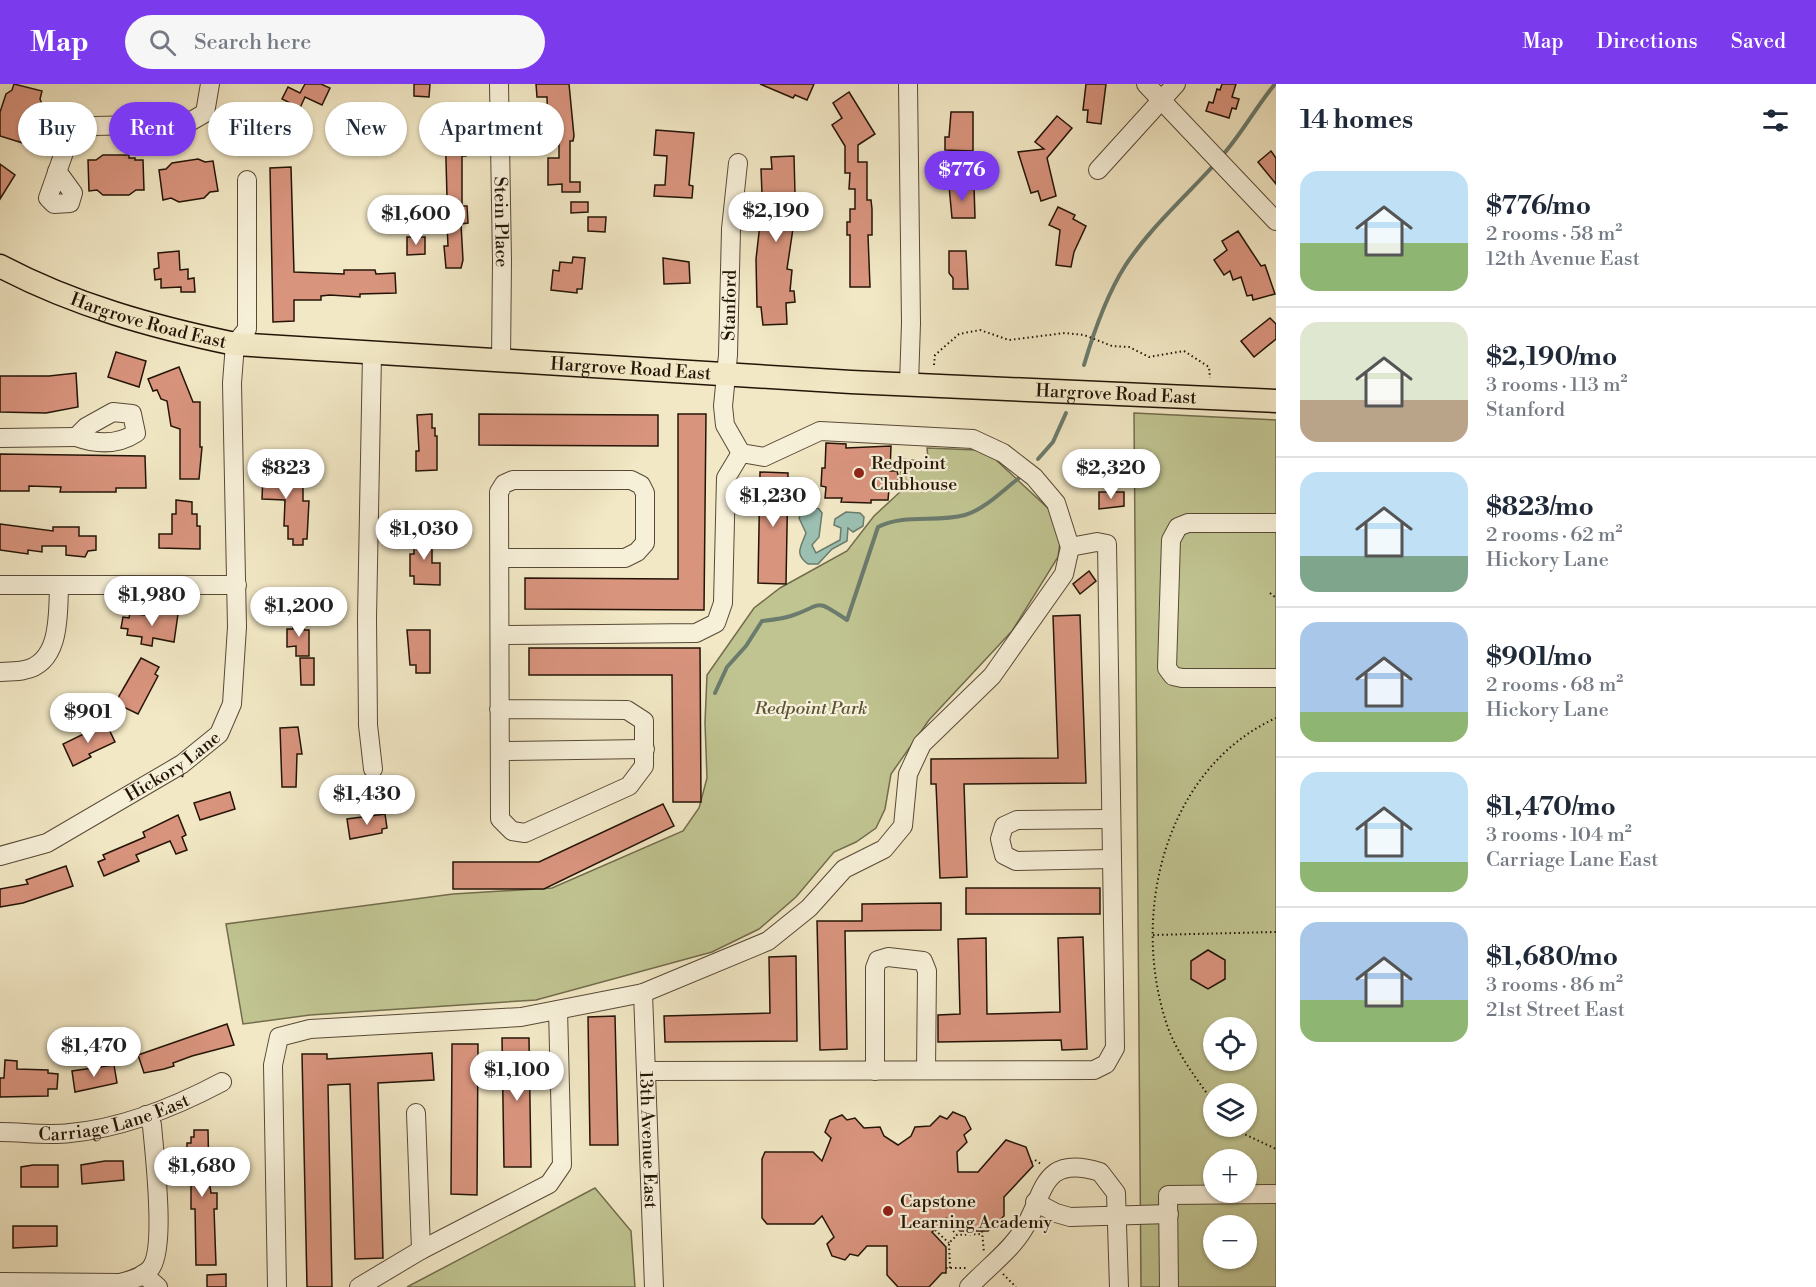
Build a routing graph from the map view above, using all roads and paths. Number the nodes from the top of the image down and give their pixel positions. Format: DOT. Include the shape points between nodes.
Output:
graph roads {
  1 [pos="210,84"];
  2 [pos="499,84"];
  3 [pos="908,84"];
  4 [pos="1146,84"];
  5 [pos="1176,84"];
  6 [pos="1160,101"];
  7 [pos="738,163"];
  8 [pos="1098,170"];
  9 [pos="57,171"];
  10 [pos="247,180"];
  11 [pos="1276,221"];
  12 [pos="0,266"];
  13 [pos="235,344"];
  14 [pos="372,354"];
  15 [pos="501,360"];
  16 [pos="934,365"];
  17 [pos="726,374"];
  18 [pos="1210,378"];
  19 [pos="909,384"];
  20 [pos="1276,401"];
  21 [pos="76,437"];
  22 [pos="0,438"];
  23 [pos="741,453"];
  24 [pos="1276,524"];
  25 [pos="1070,547"];
  26 [pos="500,558"];
  27 [pos="0,585"];
  28 [pos="59,585"];
  29 [pos="237,585"];
  30 [pos="1270,593"];
  31 [pos="1276,598"];
  32 [pos="501,635"];
  33 [pos="0,672"];
  34 [pos="1276,678"];
  35 [pos="500,709"];
  36 [pos="1276,718"];
  37 [pos="645,749"];
  38 [pos="500,751"];
  39 [pos="373,769"];
  40 [pos="1110,819"];
  41 [pos="0,856"];
  42 [pos="1111,859"];
  43 [pos="1276,932"];
  44 [pos="1153,934"];
  45 [pos="644,993"];
  46 [pos="558,1010"];
  47 [pos="926,1070"];
  48 [pos="646,1071"];
  49 [pos="875,1071"];
  50 [pos="222,1082"];
  51 [pos="1203,1088"];
  52 [pos="416,1113"];
  53 [pos="146,1115"];
  54 [pos="0,1132"];
  55 [pos="1250,1137"];
  56 [pos="1276,1149"];
  57 [pos="1031,1162"];
  58 [pos="1044,1166"];
  59 [pos="1276,1194"];
  60 [pos="1035,1202"];
  61 [pos="1119,1214"];
  62 [pos="1169,1214"];
  63 [pos="944,1221"];
  64 [pos="935,1230"];
  65 [pos="982,1234"];
  66 [pos="957,1235"];
  67 [pos="949,1243"];
  68 [pos="421,1250"];
  69 [pos="973,1268"];
  70 [pos="143,1274"];
  71 [pos="0,1282"];
  72 [pos="158,1287"];
  73 [pos="277,1287"];
  74 [pos="359,1287"];
  75 [pos="654,1287"];
  76 [pos="969,1287"];
  77 [pos="1119,1287"];
  78 [pos="1169,1287"];
  1 -- 9 [label="street" via="205,113 186,124 94,126 68,141"];
  2 -- 15 [label="street, Stein Place"];
  3 -- 19 [label="street"];
  4 -- 6 [label="street"];
  5 -- 6 [label="street"];
  6 -- 8 [label="street"];
  6 -- 11 [label="street"];
  7 -- 17 [label="street, Stanford" via="731,229"];
  10 -- 13 [label="street" via="247,329"];
  12 -- 13 [label="main road, Hargrove Road East" via="85,304 158,328"];
  13 -- 14 [label="main road, Hargrove Road East"];
  13 -- 29 [label="street, Hickory Lane" via="232,383"];
  14 -- 15 [label="main road, Hargrove Road East"];
  14 -- 39 [label="street" via="367,630 368,726"];
  15 -- 17 [label="main road, Hargrove Road East"];
  16 -- 18 [label="path" via="935,355 965,331 980,330 1009,340 1065,333 1129,347 1149,357 1184,351 1209,367"];
  17 -- 19 [label="main road, Hargrove Road East"];
  17 -- 23 [label="street, Stanford" via="725,425"];
  19 -- 20 [label="main road, Hargrove Road East"];
  21 -- 22 [label="street"];
  23 -- 25 [label="street" via="764,457 820,432 973,439 1003,453 1034,477 1056,503"];
  23 -- 32 [label="street" via="726,478 723,603 716,623 696,633"];
  24 -- 34 [label="street" via="1188,523 1178,527 1171,540 1167,668 1173,676 1182,678"];
  25 -- 40 [label="street" via="1107,544"];
  25 -- 45 [label="street" via="1064,574 992,676 922,744 908,774 903,826 884,849 844,869 809,908 768,941"];
  26 -- 26 [label="street" via="499,492 504,484 513,480 631,480 645,493 645,543 625,558"];
  26 -- 32 [label="street"];
  27 -- 28 [label="street"];
  28 -- 29 [label="street"];
  28 -- 33 [label="street" via="50,652 39,664 25,670"];
  29 -- 41 [label="street, Hickory Lane" via="232,704 219,734 182,764 47,843"];
  30 -- 31 [label="path"];
  32 -- 35 [label="street"];
  35 -- 37 [label="street" via="627,710 644,721"];
  35 -- 38 [label="street"];
  36 -- 44 [label="path" via="1258,726 1224,752 1190,796 1167,845 1158,876"];
  37 -- 38 [label="street"];
  37 -- 38 [label="street" via="644,766 629,786 525,833 512,831 500,819"];
  40 -- 42 [label="street"];
  40 -- 42 [label="street" via="1017,820 1004,826 1000,839 1004,855 1016,861"];
  42 -- 47 [label="street" via="1114,1048 1106,1065 1094,1070"];
  43 -- 44 [label="path"];
  44 -- 51 [label="path" via="1158,988 1168,1025 1184,1061"];
  45 -- 46 [label="street"];
  45 -- 48 [label="street, 13th Avenue East"];
  46 -- 68 [label="street" via="562,1165 549,1184"];
  46 -- 73 [label="street" via="521,1017 310,1029 279,1037 273,1065"];
  47 -- 49 [label="street"];
  47 -- 49 [label="street" via="927,971 923,961 888,957 878,960 875,968"];
  48 -- 49 [label="street"];
  48 -- 75 [label="street, 13th Avenue East"];
  50 -- 53 [label="street, Carriage Lane East"];
  52 -- 68 [label="street"];
  53 -- 54 [label="street, Carriage Lane East" via="113,1127 67,1134"];
  53 -- 70 [label="street" via="152,1125 159,1224 158,1255"];
  55 -- 56 [label="path"];
  57 -- 58 [label="path" via="1035,1160"];
  59 -- 62 [label="street" via="1168,1195"];
  60 -- 61 [label="street" via="1070,1216"];
  60 -- 61 [label="street" via="1053,1176 1064,1170 1089,1169 1100,1172 1111,1184"];
  60 -- 76 [label="street" via="1025,1228 1012,1245"];
  61 -- 62 [label="street"];
  61 -- 77 [label="street"];
  62 -- 78 [label="street"];
  63 -- 66 [label="path"];
  64 -- 67 [label="path"];
  65 -- 66 [label="path"];
  66 -- 67 [label="path"];
  67 -- 69 [label="path" via="948,1268"];
  68 -- 74 [label="street"];
  70 -- 71 [label="street" via="120,1282"];
  70 -- 72 [label="street"];
}
